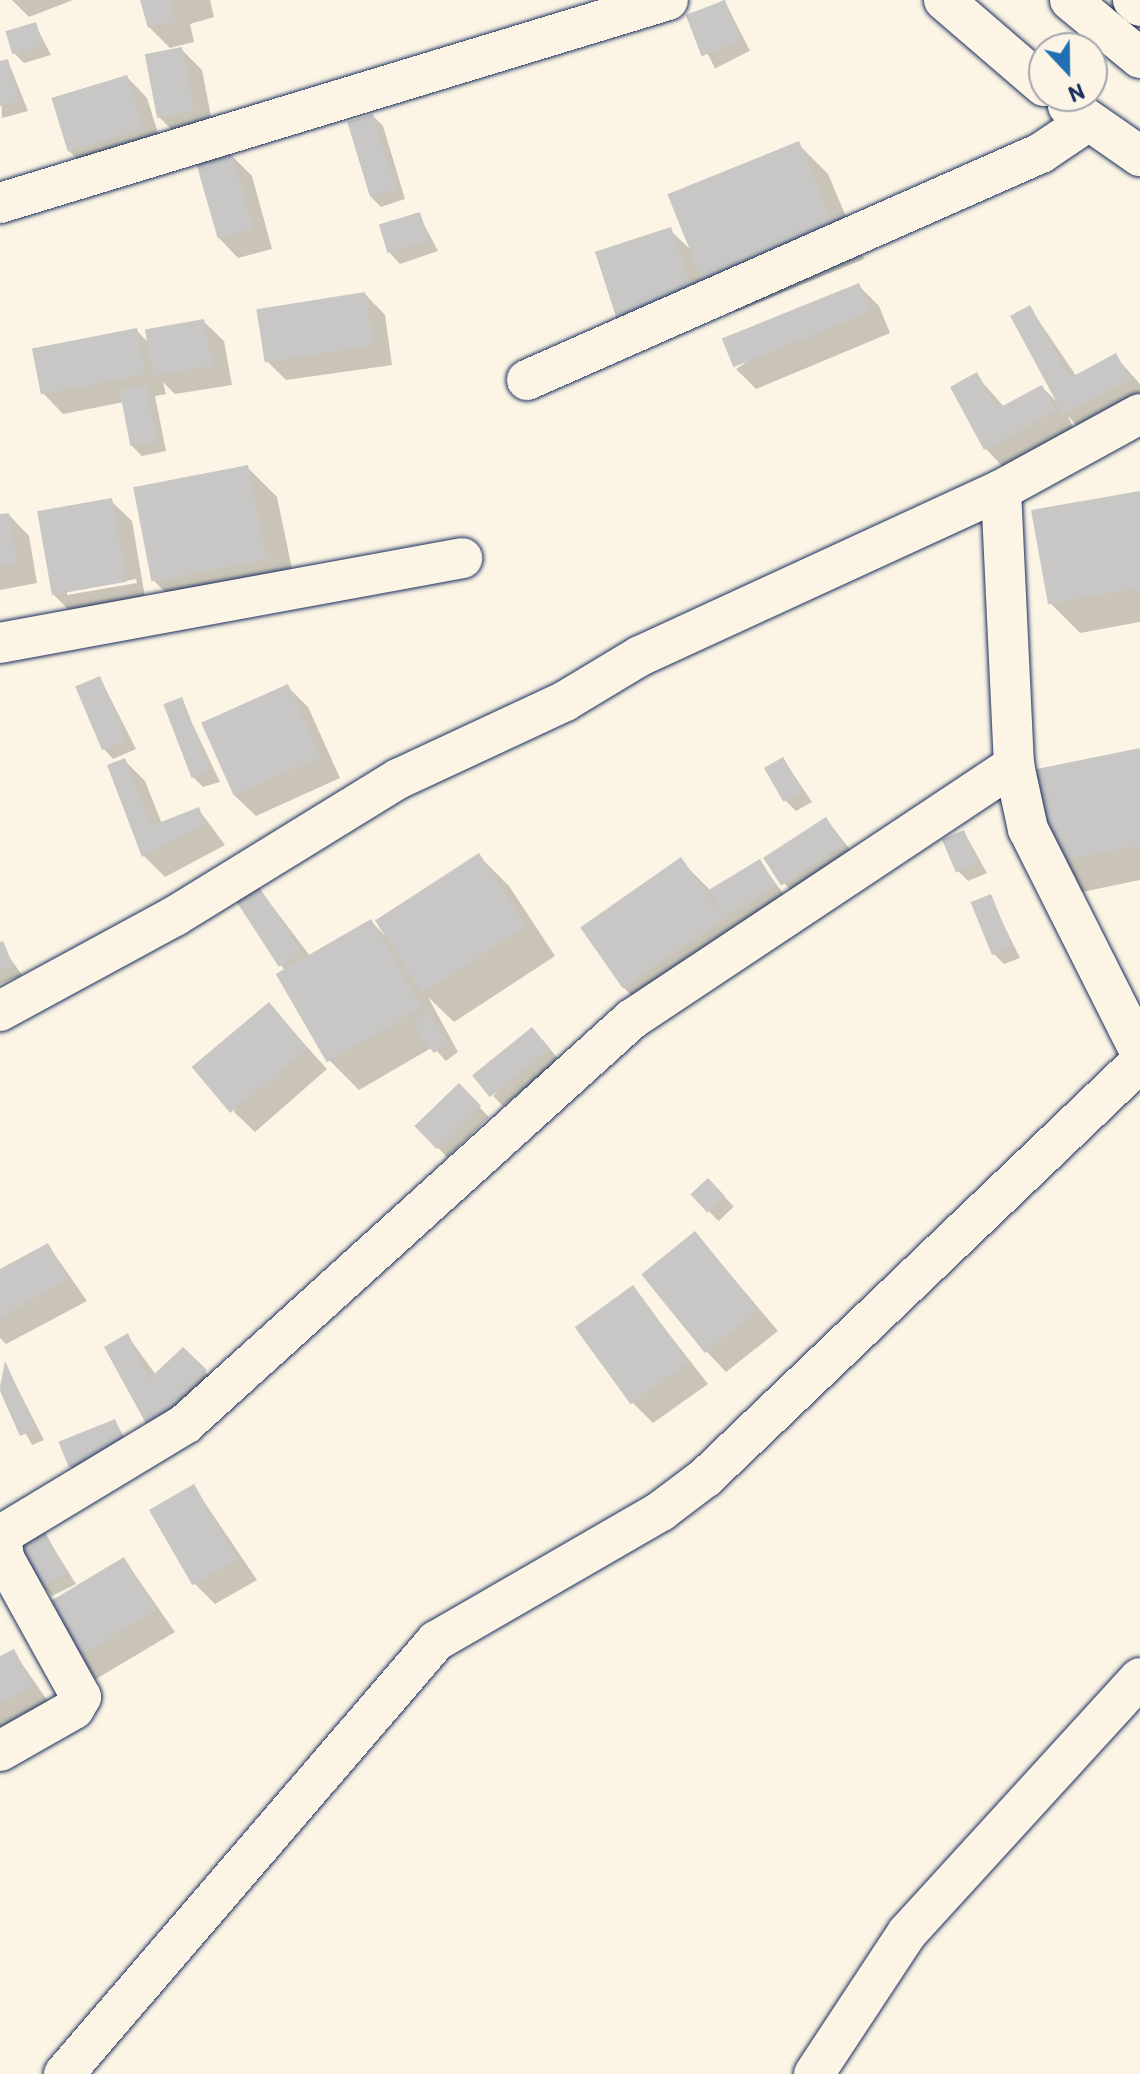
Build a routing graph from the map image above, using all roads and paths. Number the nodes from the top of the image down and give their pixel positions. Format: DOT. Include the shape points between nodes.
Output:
graph roads {
  1 [pos="668,0"];
  2 [pos="944,0"];
  3 [pos="1070,0"];
  4 [pos="1133,0"];
  5 [pos="1140,6"];
  6 [pos="1140,58"];
  7 [pos="1028,72"];
  8 [pos="1075,112"];
  9 [pos="1087,122"];
  10 [pos="1140,156"];
  11 [pos="0,203"];
  12 [pos="527,380"];
  13 [pos="1140,414"];
  14 [pos="1001,490"];
  15 [pos="462,558"];
  16 [pos="0,643"];
  17 [pos="1014,765"];
  18 [pos="0,1011"];
  19 [pos="1140,1052"];
  20 [pos="1140,1062"];
  21 [pos="1140,1678"];
  22 [pos="0,1751"];
  23 [pos="64,2074"];
  24 [pos="814,2074"];
  1 -- 11 [label="street"];
  2 -- 7 [label="street"];
  3 -- 6 [label="street"];
  4 -- 5 [label="street"];
  8 -- 9 [label="street"];
  9 -- 10 [label="street"];
  9 -- 12 [label="street" via="1041,153"];
  13 -- 14 [label="street"];
  14 -- 17 [label="street"];
  14 -- 18 [label="street" via="640,656 565,701 398,779 175,916"];
  15 -- 16 [label="street"];
  17 -- 19 [label="street" via="1028,829"];
  17 -- 22 [label="street" via="632,1019 185,1424 1,1535 4,1558 81,1697 74,1709"];
  20 -- 23 [label="street" via="706,1477 661,1511 436,1641"];
  21 -- 24 [label="street" via="907,1933"];
}
